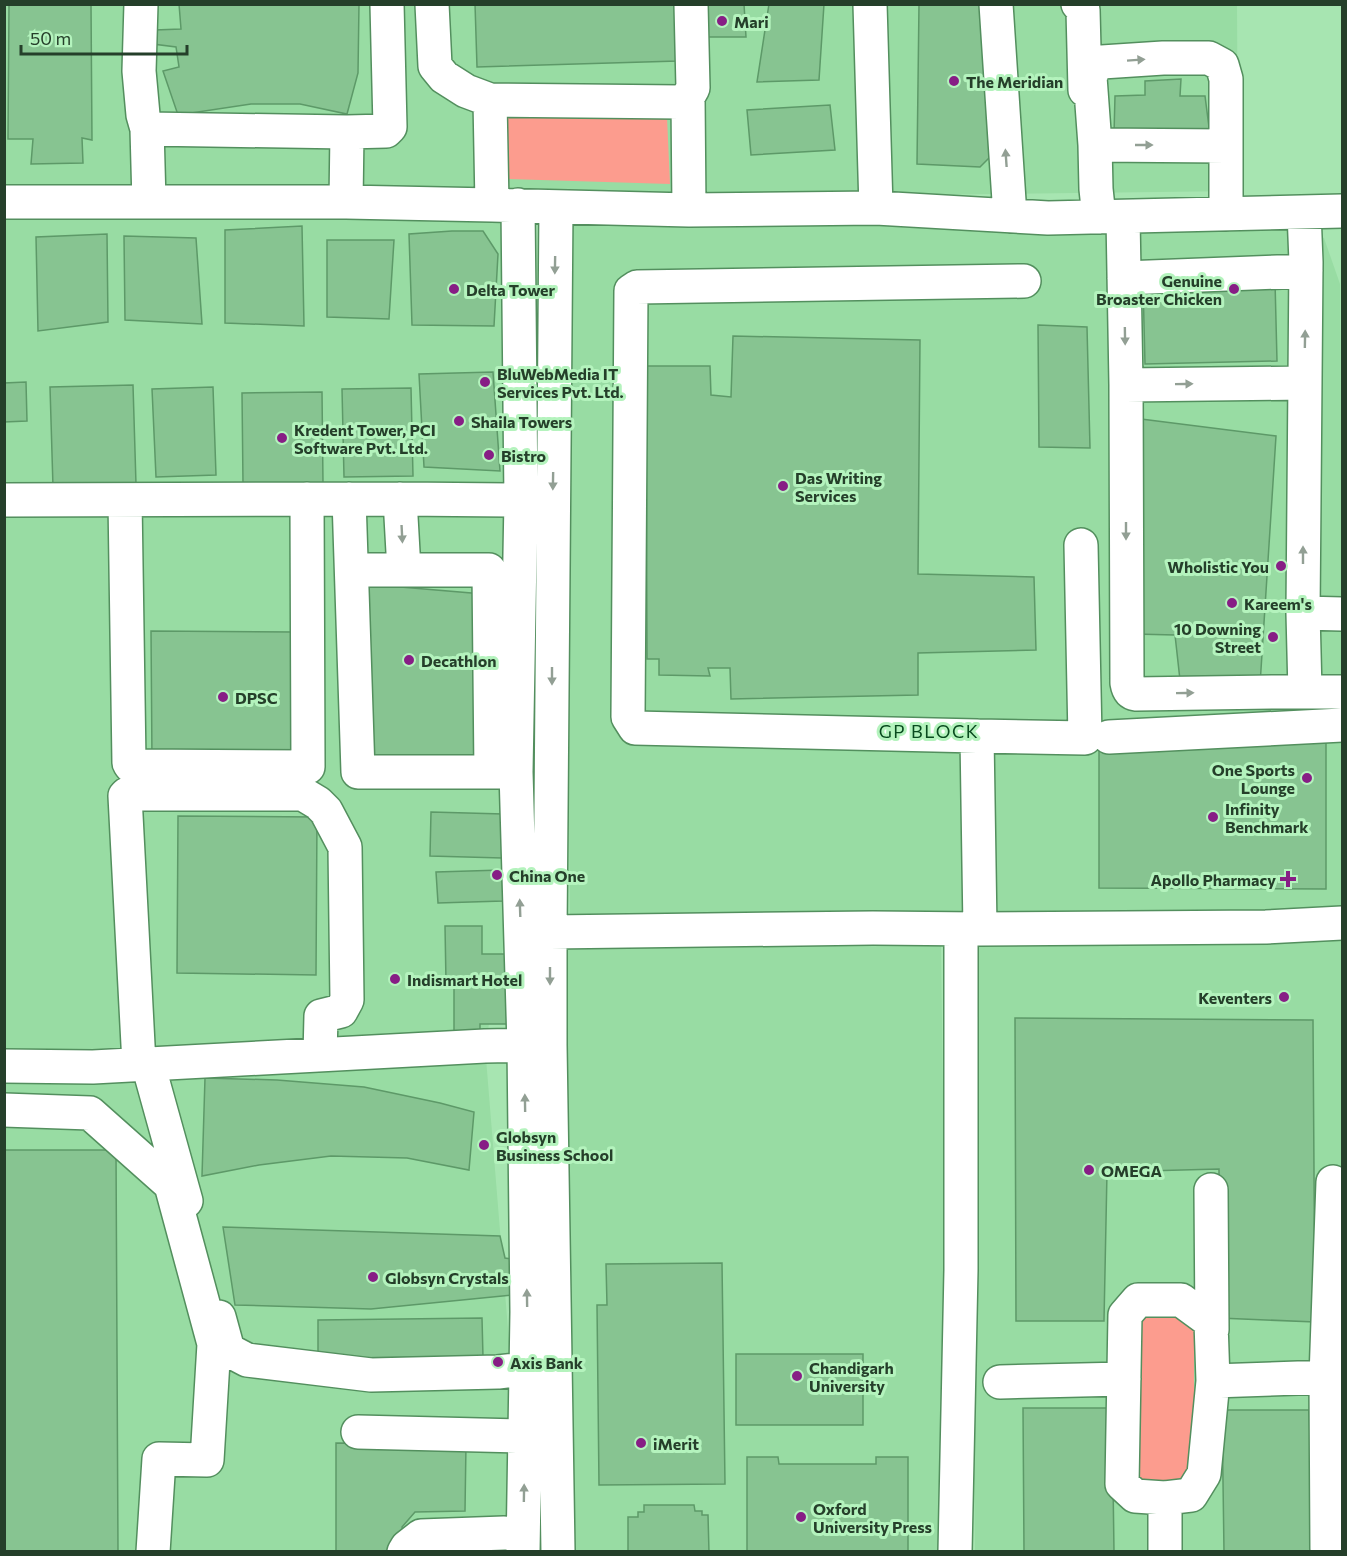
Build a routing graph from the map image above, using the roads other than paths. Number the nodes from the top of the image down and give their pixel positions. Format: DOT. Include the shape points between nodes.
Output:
graph roads {
  1 [pos="141,4"];
  2 [pos="387,4"];
  3 [pos="432,4"];
  4 [pos="692,4"];
  5 [pos="870,4"];
  6 [pos="996,4"];
  7 [pos="1078,4"];
  8 [pos="688,97"];
  9 [pos="490,100"];
  10 [pos="147,129"];
  11 [pos="347,132"];
  12 [pos="1095,145"];
  13 [pos="1226,146"];
  14 [pos="4,202"];
  15 [pos="149,202"];
  16 [pos="346,202"];
  17 [pos="505,205"];
  18 [pos="556,207"];
  19 [pos="876,208"];
  20 [pos="689,210"];
  21 [pos="1342,211"];
  22 [pos="1304,212"];
  23 [pos="1226,214"];
  24 [pos="1010,216"];
  25 [pos="1103,217"];
  26 [pos="1306,271"];
  27 [pos="1124,278"];
  28 [pos="1024,281"];
  29 [pos="1305,383"];
  30 [pos="1126,385"];
  31 [pos="307,499"];
  32 [pos="349,499"];
  33 [pos="400,499"];
  34 [pos="4,500"];
  35 [pos="125,500"];
  36 [pos="520,500"];
  37 [pos="1081,545"];
  38 [pos="352,570"];
  39 [pos="404,570"];
  40 [pos="1303,613"];
  41 [pos="1342,614"];
  42 [pos="504,625"];
  43 [pos="1305,692"];
  44 [pos="1342,692"];
  45 [pos="1342,725"];
  46 [pos="977,736"];
  47 [pos="1109,737"];
  48 [pos="503,772"];
  49 [pos="1342,923"];
  50 [pos="970,929"];
  51 [pos="550,932"];
  52 [pos="537,1045"];
  53 [pos="320,1055"];
  54 [pos="144,1064"];
  55 [pos="4,1066"];
  56 [pos="93,1067"];
  57 [pos="4,1110"];
  58 [pos="90,1113"];
  59 [pos="1333,1182"];
  60 [pos="1211,1190"];
  61 [pos="1212,1330"];
  62 [pos="526,1369"];
  63 [pos="1326,1377"];
  64 [pos="1124,1379"];
  65 [pos="1000,1382"];
  66 [pos="1213,1382"];
  67 [pos="358,1432"];
  68 [pos="525,1436"];
  69 [pos="1165,1498"];
  70 [pos="514,1542"];
  71 [pos="1327,1549"];
  72 [pos="153,1551"];
  73 [pos="404,1551"];
  74 [pos="558,1551"];
  75 [pos="955,1551"];
  76 [pos="1165,1551"];
  1 -- 10 [label="street" via="139,72"];
  2 -- 11 [label="street" via="390,127 386,131"];
  3 -- 9 [label="street" via="435,66 466,92"];
  4 -- 8 [label="street" via="693,88"];
  5 -- 19 [label="street"];
  24 -- 6 [label="street, one-way"];
  7 -- 25 [label="street" via="1083,10"];
  8 -- 9 [label="street" via="680,102"];
  8 -- 20 [label="street"];
  9 -- 17 [label="street"];
  10 -- 11 [label="street"];
  10 -- 15 [label="street"];
  11 -- 16 [label="street"];
  12 -- 13 [label="street, one-way"];
  12 -- 13 [label="street, one-way" via="1090,77 1094,68 1102,63 1209,58 1222,64 1226,79"];
  12 -- 25 [label="street" via="1096,189"];
  13 -- 23 [label="street"];
  14 -- 15 [label="street"];
  15 -- 16 [label="street"];
  16 -- 17 [label="street"];
  17 -- 18 [label="street"];
  17 -- 36 [label="street"];
  18 -- 20 [label="street"];
  18 -- 51 [label="street, one-way"];
  19 -- 20 [label="street"];
  19 -- 24 [label="street"];
  21 -- 22 [label="street"];
  22 -- 23 [label="street"];
  22 -- 26 [label="street"];
  23 -- 25 [label="street"];
  24 -- 25 [label="street"];
  25 -- 27 [label="street"];
  26 -- 27 [label="street"];
  29 -- 26 [label="street, one-way"];
  27 -- 30 [label="street, one-way"];
  28 -- 46 [label="street" via="637,287 631,291 631,723 635,728"];
  30 -- 29 [label="street, one-way"];
  40 -- 29 [label="street, one-way"];
  30 -- 43 [label="street, one-way" via="1129,689 1136,694"];
  31 -- 32 [label="street"];
  31 -- 35 [label="street"];
  31 -- 35 [label="street" via="308,767 129,764"];
  32 -- 33 [label="street"];
  32 -- 38 [label="street"];
  33 -- 36 [label="street"];
  33 -- 39 [label="street, one-way"];
  34 -- 35 [label="street"];
  36 -- 42 [label="street"];
  37 -- 46 [label="street" via="1085,738"];
  38 -- 39 [label="street"];
  38 -- 48 [label="street" via="358,772"];
  39 -- 42 [label="street" via="489,570"];
  40 -- 41 [label="street"];
  40 -- 43 [label="street"];
  42 -- 48 [label="street"];
  43 -- 44 [label="street"];
  45 -- 47 [label="street"];
  46 -- 50 [label="street"];
  52 -- 48 [label="street, one-way"];
  49 -- 50 [label="street"];
  50 -- 51 [label="street"];
  50 -- 75 [label="street"];
  51 -- 52 [label="street, one-way"];
  52 -- 53 [label="street"];
  62 -- 52 [label="street, one-way"];
  52 -- 74 [label="street"];
  53 -- 54 [label="street"];
  53 -- 54 [label="street" via="321,1016 341,1011 347,1000 345,847 326,811 303,794 127,794"];
  54 -- 56 [label="street"];
  54 -- 62 [label="street" via="228,1350 247,1360 370,1375"];
  55 -- 56 [label="street"];
  56 -- 58 [label="street"];
  57 -- 58 [label="street"];
  58 -- 72 [label="street" via="171,1185 214,1344 207,1460 159,1459"];
  59 -- 63 [label="street"];
  60 -- 61 [label="street"];
  61 -- 64 [label="street" via="1211,1322 1181,1300 1138,1300 1125,1315"];
  61 -- 66 [label="street"];
  62 -- 68 [label="street"];
  63 -- 66 [label="street"];
  63 -- 71 [label="street"];
  64 -- 65 [label="street"];
  64 -- 69 [label="street" via="1122,1484 1135,1496"];
  66 -- 69 [label="street" via="1204,1474 1191,1494"];
  67 -- 68 [label="street"];
  70 -- 68 [label="street, one-way"];
  69 -- 76 [label="street"];
  70 -- 73 [label="street" via="420,1536"];
}
